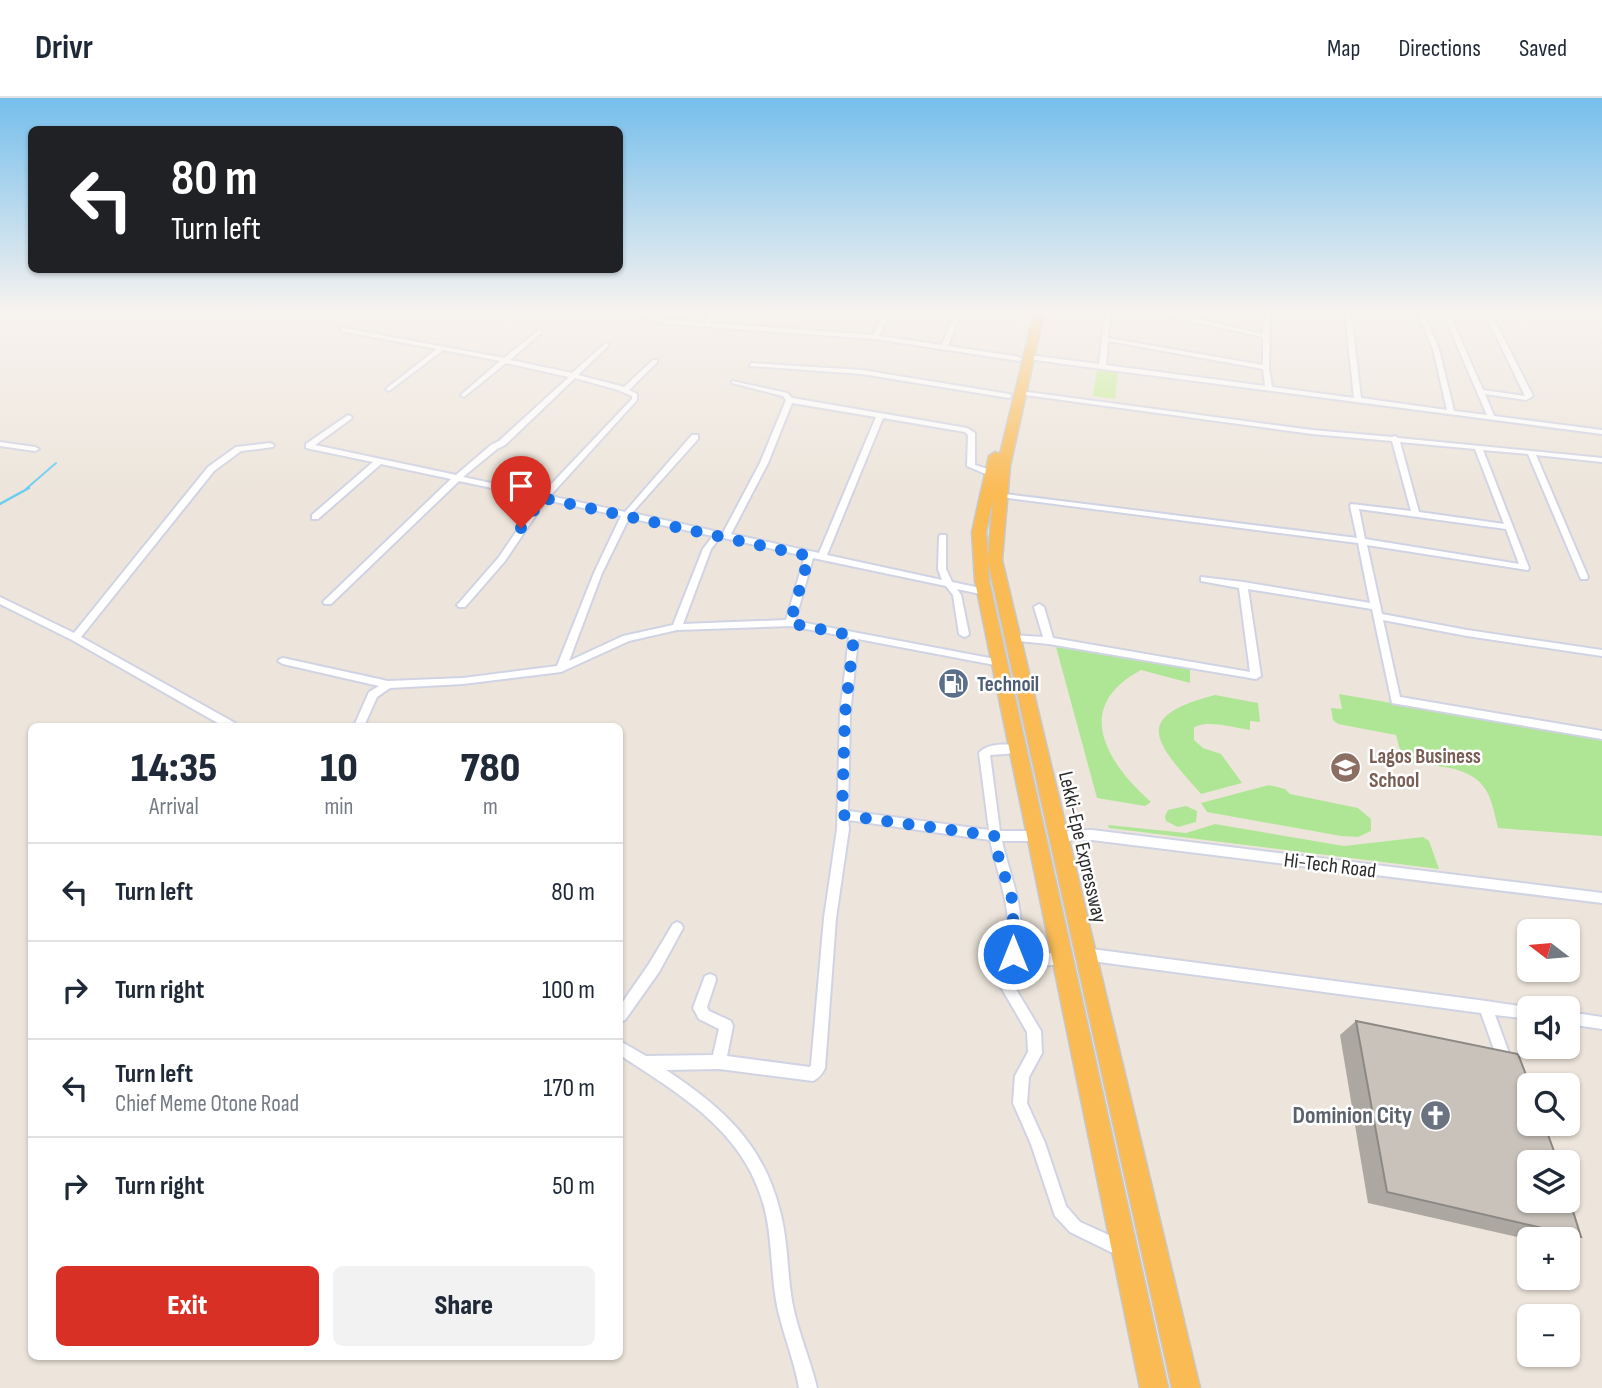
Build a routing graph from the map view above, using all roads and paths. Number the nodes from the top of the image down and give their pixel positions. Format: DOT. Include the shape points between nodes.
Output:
graph roads {
  1 [pos="410,373"];
  2 [pos="491,373"];
  3 [pos="563,373"];
  4 [pos="644,373"];
  5 [pos="870,373"];
  6 [pos="1019,373"];
  7 [pos="1149,373"];
  8 [pos="1267,373"];
  9 [pos="1355,373"];
  10 [pos="1442,373"];
  11 [pos="1473,373"];
  12 [pos="1518,373"];
  13 [pos="572,375"];
  14 [pos="734,382"];
  15 [pos="389,389"];
  16 [pos="1269,389"];
  17 [pos="629,390"];
  18 [pos="1482,392"];
  19 [pos="1014,394"];
  20 [pos="464,395"];
  21 [pos="790,400"];
  22 [pos="1358,400"];
  23 [pos="1451,410"];
  24 [pos="880,416"];
  25 [pos="1491,416"];
  26 [pos="348,417"];
  27 [pos="1602,432"];
  28 [pos="695,437"];
  29 [pos="1395,438"];
  30 [pos="0,444"];
  31 [pos="270,445"];
  32 [pos="1479,447"];
  33 [pos="35,449"];
  34 [pos="1531,453"];
  35 [pos="1602,460"];
  36 [pos="378,462"];
  37 [pos="991,473"];
  38 [pos="457,478"];
  39 [pos="1000,495"];
  40 [pos="543,498"];
  41 [pos="1415,512"];
  42 [pos="626,515"];
  43 [pos="315,517"];
  44 [pos="1509,527"];
  45 [pos="726,536"];
  46 [pos="943,537"];
  47 [pos="1360,541"];
  48 [pos="809,556"];
  49 [pos="822,557"];
  50 [pos="1584,577"];
  51 [pos="1204,579"];
  52 [pos="948,584"];
  53 [pos="1243,585"];
  54 [pos="985,592"];
  55 [pos="0,600"];
  56 [pos="328,602"];
  57 [pos="462,605"];
  58 [pos="1039,607"];
  59 [pos="1377,611"];
  60 [pos="790,623"];
  61 [pos="677,627"];
  62 [pos="964,634"];
  63 [pos="854,636"];
  64 [pos="75,638"];
  65 [pos="1012,638"];
  66 [pos="1049,641"];
  67 [pos="1602,653"];
  68 [pos="283,661"];
  69 [pos="1000,663"];
  70 [pos="561,669"];
  71 [pos="388,685"];
  72 [pos="226,723"];
  73 [pos="360,723"];
  74 [pos="1602,735"];
  75 [pos="1018,749"];
  76 [pos="842,815"];
  77 [pos="995,836"];
  78 [pos="1037,836"];
  79 [pos="1059,841"];
  80 [pos="1602,898"];
  81 [pos="677,928"];
  82 [pos="1084,954"];
  83 [pos="1063,958"];
  84 [pos="1008,964"];
  85 [pos="710,979"];
  86 [pos="1486,1007"];
  87 [pos="1517,1011"];
  88 [pos="623,1012"];
  89 [pos="1580,1020"];
  90 [pos="1602,1023"];
  91 [pos="623,1049"];
  92 [pos="719,1062"];
  93 [pos="644,1063"];
  94 [pos="1509,1072"];
  95 [pos="1126,1251"];
  96 [pos="808,1388"];
  97 [pos="1154,1388"];
  98 [pos="1186,1388"];
  1 -- 15 [label="street"];
  2 -- 20 [label="street"];
  3 -- 13 [label="street"];
  4 -- 17 [label="street"];
  5 -- 19 [label="street"];
  6 -- 19 [label="highway, Lekki-Epe Expressway"];
  7 -- 16 [label="street"];
  8 -- 16 [label="street"];
  9 -- 22 [label="street"];
  10 -- 23 [label="street"];
  11 -- 18 [label="street"];
  12 -- 18 [label="street" via="1530,396"];
  13 -- 17 [label="street"];
  13 -- 38 [label="street" via="502,443"];
  14 -- 21 [label="street" via="785,394"];
  16 -- 22 [label="street"];
  17 -- 40 [label="street" via="635,399"];
  18 -- 25 [label="street"];
  19 -- 29 [label="street" via="1312,432"];
  19 -- 37 [label="highway, Lekki-Epe Expressway"];
  19 -- 39 [label="highway, Lekki-Epe Expressway"];
  21 -- 24 [label="street"];
  21 -- 45 [label="street"];
  22 -- 23 [label="street"];
  23 -- 25 [label="street"];
  24 -- 37 [label="street" via="967,430 972,435 971,466"];
  24 -- 49 [label="street"];
  25 -- 27 [label="street"];
  26 -- 36 [label="street" via="309,446"];
  28 -- 42 [label="street"];
  29 -- 32 [label="street"];
  29 -- 41 [label="street"];
  30 -- 33 [label="street"];
  31 -- 64 [label="street" via="239,450 211,469"];
  32 -- 34 [label="street"];
  32 -- 44 [label="street"];
  34 -- 35 [label="street"];
  34 -- 50 [label="street"];
  36 -- 38 [label="street"];
  36 -- 43 [label="street"];
  37 -- 54 [label="highway, Lekki-Epe Expressway" via="979,532"];
  38 -- 40 [label="street"];
  38 -- 56 [label="street"];
  39 -- 47 [label="street"];
  39 -- 65 [label="highway, Lekki-Epe Expressway" via="995,560"];
  40 -- 42 [label="street"];
  40 -- 57 [label="street" via="502,559"];
  41 -- 44 [label="street"];
  41 -- 47 [label="street" via="1354,506"];
  42 -- 45 [label="street"];
  42 -- 70 [label="street" via="597,573"];
  44 -- 47 [label="street" via="1523,569"];
  45 -- 48 [label="street"];
  45 -- 61 [label="street" via="710,543"];
  46 -- 52 [label="street" via="942,569"];
  47 -- 59 [label="street"];
  48 -- 49 [label="street"];
  48 -- 60 [label="street"];
  49 -- 52 [label="street"];
  51 -- 53 [label="street"];
  52 -- 54 [label="street"];
  52 -- 62 [label="street" via="957,595"];
  53 -- 59 [label="street"];
  53 -- 66 [label="street" via="1256,676"];
  54 -- 69 [label="highway, Lekki-Epe Expressway"];
  55 -- 64 [label="street"];
  58 -- 66 [label="street"];
  59 -- 67 [label="street" via="1467,633"];
  59 -- 74 [label="street" via="1396,700"];
  60 -- 61 [label="street"];
  60 -- 63 [label="street"];
  61 -- 70 [label="street" via="625,638"];
  63 -- 69 [label="street"];
  63 -- 76 [label="street" via="845,714"];
  64 -- 72 [label="street"];
  65 -- 66 [label="street"];
  65 -- 79 [label="highway, Lekki-Epe Expressway"];
  68 -- 71 [label="street"];
  69 -- 75 [label="highway, Lekki-Epe Expressway"];
  70 -- 71 [label="street"];
  71 -- 73 [label="street" via="373,695"];
  75 -- 77 [label="street" via="984,753"];
  75 -- 78 [label="highway, Lekki-Epe Expressway"];
  76 -- 77 [label="street"];
  76 -- 92 [label="street" via="817,1068 813,1074 805,1074"];
  77 -- 78 [label="street"];
  77 -- 84 [label="street" via="1013,902 1013,954"];
  78 -- 83 [label="highway, Lekki-Epe Expressway"];
  79 -- 80 [label="street, Hi-Tech Road" via="1070,835 1092,835"];
  79 -- 82 [label="highway, Lekki-Epe Expressway"];
  81 -- 88 [label="street"];
  82 -- 86 [label="street"];
  82 -- 98 [label="highway, Lekki-Epe Expressway"];
  83 -- 84 [label="street"];
  83 -- 95 [label="highway, Lekki-Epe Expressway"];
  84 -- 95 [label="street" via="997,970 1034,1031 1036,1043 1021,1076 1020,1103 1060,1211 1075,1227"];
  85 -- 92 [label="street" via="700,1008 726,1026"];
  86 -- 87 [label="street"];
  86 -- 94 [label="street"];
  89 -- 90 [label="street"];
  91 -- 93 [label="street"];
  92 -- 93 [label="street"];
  93 -- 96 [label="street" via="712,1109 760,1167 773,1212 788,1322"];
  95 -- 97 [label="highway, Lekki-Epe Expressway"];
}
